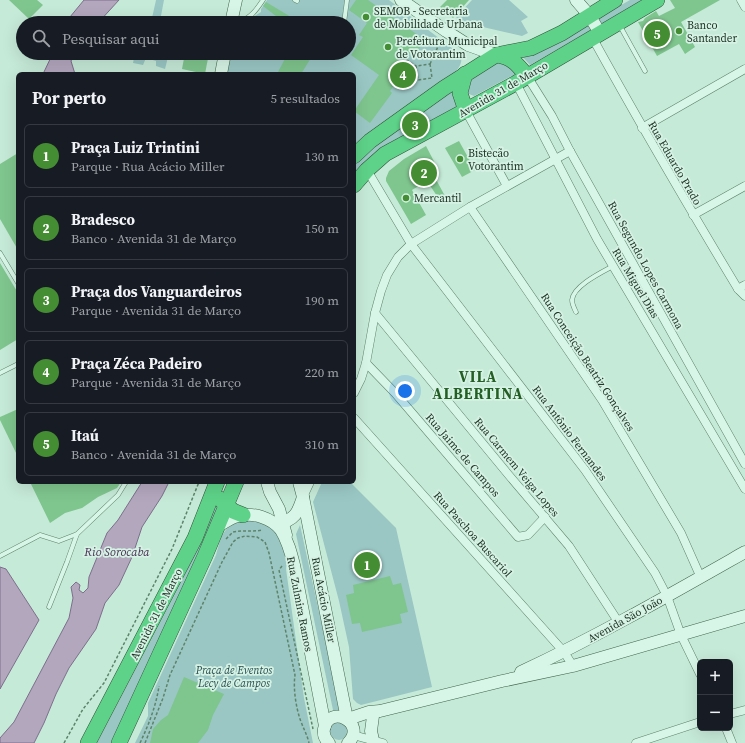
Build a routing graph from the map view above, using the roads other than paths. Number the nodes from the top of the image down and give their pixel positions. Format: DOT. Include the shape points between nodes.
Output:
graph roads {
  1 [pos="236,0"];
  2 [pos="263,0"];
  3 [pos="347,0"];
  4 [pos="401,0"];
  5 [pos="576,0"];
  6 [pos="615,0"];
  7 [pos="657,0"];
  8 [pos="741,0"];
  9 [pos="745,7"];
  10 [pos="589,15"];
  11 [pos="233,16"];
  12 [pos="251,16"];
  13 [pos="345,16"];
  14 [pos="618,23"];
  15 [pos="596,35"];
  16 [pos="496,55"];
  17 [pos="224,60"];
  18 [pos="745,69"];
  19 [pos="645,71"];
  20 [pos="221,72"];
  21 [pos="464,74"];
  22 [pos="522,80"];
  23 [pos="466,111"];
  24 [pos="642,128"];
  25 [pos="570,151"];
  26 [pos="356,154"];
  27 [pos="555,160"];
  28 [pos="367,170"];
  29 [pos="356,184"];
  30 [pos="507,186"];
  31 [pos="745,186"];
  32 [pos="470,207"];
  33 [pos="693,215"];
  34 [pos="411,244"];
  35 [pos="0,253"];
  36 [pos="613,266"];
  37 [pos="16,279"];
  38 [pos="741,287"];
  39 [pos="745,296"];
  40 [pos="576,312"];
  41 [pos="375,313"];
  42 [pos="366,363"];
  43 [pos="16,365"];
  44 [pos="0,373"];
  45 [pos="357,378"];
  46 [pos="356,420"];
  47 [pos="745,464"];
  48 [pos="125,484"];
  49 [pos="235,484"];
  50 [pos="268,484"];
  51 [pos="300,484"];
  52 [pos="309,484"];
  53 [pos="216,485"];
  54 [pos="745,489"];
  55 [pos="304,497"];
  56 [pos="226,506"];
  57 [pos="243,515"];
  58 [pos="545,517"];
  59 [pos="275,525"];
  60 [pos="216,528"];
  61 [pos="77,534"];
  62 [pos="745,552"];
  63 [pos="0,556"];
  64 [pos="701,578"];
  65 [pos="667,596"];
  66 [pos="49,607"];
  67 [pos="745,616"];
  68 [pos="619,623"];
  69 [pos="681,635"];
  70 [pos="564,652"];
  71 [pos="573,666"];
  72 [pos="697,668"];
  73 [pos="502,681"];
  74 [pos="745,710"];
  75 [pos="733,713"];
  76 [pos="377,714"];
  77 [pos="697,723"];
  78 [pos="325,726"];
  79 [pos="727,731"];
  80 [pos="351,732"];
  81 [pos="328,742"];
  82 [pos="378,742"];
  83 [pos="88,743"];
  84 [pos="119,743"];
  85 [pos="636,743"];
  86 [pos="732,743"];
  1 -- 11 [label="main road"];
  2 -- 12 [label="lane"];
  3 -- 13 [label="lane"];
  4 -- 16 [label="main road" via="468,45"];
  5 -- 10 [label="main road"];
  6 -- 10 [label="highway, Avenida 31 de Março"];
  7 -- 14 [label="highway, Avenida 31 de Março"];
  8 -- 9 [label="street"];
  10 -- 15 [label="main road"];
  10 -- 16 [label="highway, Avenida 31 de Março" via="562,33 531,48"];
  14 -- 15 [label="highway, Avenida 31 de Março"];
  14 -- 19 [label="lane"];
  15 -- 22 [label="highway, Avenida 31 de Março"];
  15 -- 24 [label="street, Rua Eduardo Prado"];
  16 -- 21 [label="highway, Avenida 31 de Março"];
  16 -- 22 [label="highway" via="508,57"];
  17 -- 20 [label="main road"];
  18 -- 24 [label="street"];
  21 -- 23 [label="highway" via="460,93"];
  21 -- 26 [label="highway, Avenida 31 de Março" via="374,138"];
  22 -- 23 [label="highway, Avenida 31 de Março"];
  22 -- 25 [label="street, Rua Segundo Lopes Carmona" via="552,116"];
  22 -- 27 [label="street, Rua Miguel Dias"];
  23 -- 28 [label="highway, Avenida 31 de Março" via="385,154"];
  23 -- 30 [label="street"];
  24 -- 33 [label="street, Rua Eduardo Prado"];
  25 -- 27 [label="street"];
  25 -- 47 [label="street, Rua Segundo Lopes Carmona"];
  27 -- 30 [label="street"];
  27 -- 36 [label="street, Rua Miguel Dias"];
  28 -- 29 [label="highway, Avenida 31 de Março"];
  28 -- 34 [label="street, Rua Antônio Fernandes"];
  30 -- 32 [label="street"];
  31 -- 33 [label="street"];
  32 -- 34 [label="street"];
  32 -- 64 [label="street, Rua Conceição Beatriz Gonçalves" via="602,400 681,533"];
  33 -- 38 [label="street, Rua Eduardo Prado"];
  34 -- 41 [label="street" via="386,275"];
  34 -- 65 [label="street, Rua Antônio Fernandes" via="585,470 655,573"];
  35 -- 37 [label="lane"];
  36 -- 40 [label="lane" via="590,279 574,294 572,299"];
  36 -- 54 [label="street, Rua Miguel Dias"];
  38 -- 39 [label="street, Rua Eduardo Prado"];
  41 -- 42 [label="street"];
  41 -- 58 [label="street, Rua Carmem Veiga Lopes"];
  42 -- 45 [label="street"];
  42 -- 58 [label="street, Rua Jaime de Campos" via="395,393 518,537 528,535"];
  43 -- 44 [label="lane"];
  46 -- 70 [label="street, Rua Paschoa Buscariol"];
  48 -- 61 [label="lane" via="118,495"];
  49 -- 56 [label="highway, Avenida 31 de Março"];
  50 -- 59 [label="main road, Rua Zulmira Ramos" via="279,509"];
  51 -- 55 [label="main road, Rua Acácio Miller"];
  52 -- 55 [label="street"];
  53 -- 56 [label="highway"];
  53 -- 83 [label="highway, Avenida 31 de Março" via="195,538"];
  55 -- 59 [label="main road" via="295,515"];
  55 -- 80 [label="main road, Rua Acácio Miller"];
  56 -- 57 [label="highway"];
  56 -- 60 [label="highway, Avenida 31 de Março"];
  57 -- 59 [label="main road" via="255,515"];
  57 -- 60 [label="main road" via="228,520"];
  58 -- 68 [label="street, Rua Carmem Veiga Lopes" via="569,546"];
  59 -- 78 [label="main road, Rua Zulmira Ramos" via="289,545 294,565"];
  60 -- 84 [label="highway, Avenida 31 de Março"];
  61 -- 63 [label="lane" via="59,541 40,535"];
  61 -- 66 [label="lane"];
  62 -- 64 [label="main road, Avenida São João"];
  64 -- 65 [label="main road, Avenida São João"];
  65 -- 68 [label="main road, Avenida São João"];
  65 -- 69 [label="street, Rua Antônio Fernandes"];
  67 -- 69 [label="main road, Avenida São João"];
  68 -- 70 [label="main road, Avenida São João"];
  69 -- 71 [label="main road, Avenida São João"];
  69 -- 72 [label="street, Rua Antônio Fernandes"];
  70 -- 71 [label="street, Rua Paschoa Buscariol"];
  70 -- 73 [label="main road, Avenida São João"];
  71 -- 73 [label="main road, Avenida São João"];
  73 -- 76 [label="main road, Avenida São João"];
  74 -- 75 [label="street"];
  76 -- 80 [label="main road, Avenida São João" via="369,712"];
  76 -- 82 [label="main road" via="372,731"];
  77 -- 85 [label="street"];
  78 -- 80 [label="main road, Avenida São João" via="334,717 343,717"];
  78 -- 81 [label="main road, Rua Zulmira Ramos" via="324,736"];
  79 -- 86 [label="street"];
  80 -- 82 [label="street"];
}
